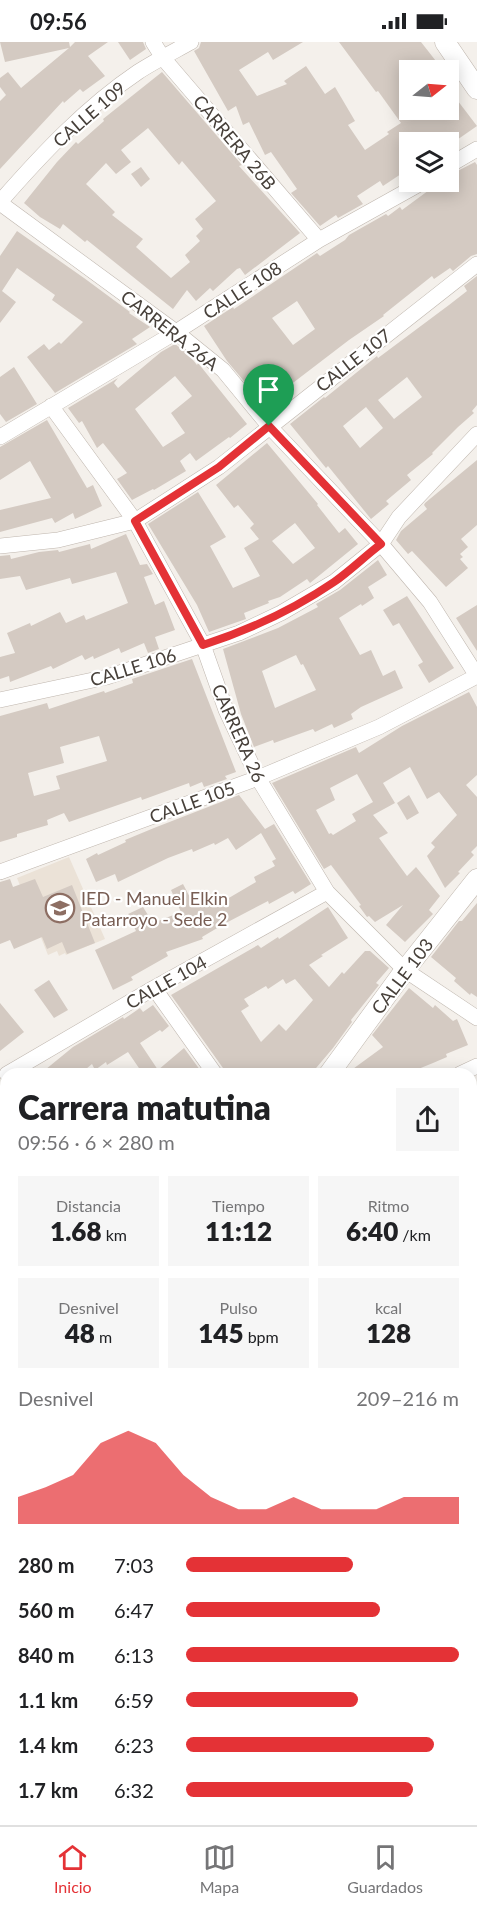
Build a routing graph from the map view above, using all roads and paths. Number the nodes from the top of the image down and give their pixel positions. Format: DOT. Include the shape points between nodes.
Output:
graph roads {
  1 [pos="153,42"];
  2 [pos="191,42"];
  3 [pos="445,42"];
  4 [pos="163,58"];
  5 [pos="477,88"];
  6 [pos="477,149"];
  7 [pos="459,160"];
  8 [pos="405,192"];
  9 [pos="0,203"];
  10 [pos="319,240"];
  11 [pos="477,264"];
  12 [pos="176,333"];
  13 [pos="51,406"];
  14 [pos="269,426"];
  15 [pos="477,434"];
  16 [pos="0,437"];
  17 [pos="135,521"];
  18 [pos="381,544"];
  19 [pos="0,546"];
  20 [pos="203,645"];
  21 [pos="477,676"];
  22 [pos="0,700"];
  23 [pos="258,778"];
  24 [pos="0,872"];
  25 [pos="477,879"];
  26 [pos="327,892"];
  27 [pos="405,970"];
  28 [pos="154,988"];
  29 [pos="477,1018"];
  30 [pos="16,1068"];
  31 [pos="211,1068"];
  32 [pos="333,1068"];
  1 -- 4 [label="street, CARRERA 26B"];
  2 -- 4 [label="street, CALLE 109"];
  3 -- 5 [label="street"];
  4 -- 9 [label="street, CALLE 109" via="95,107 36,161"];
  4 -- 10 [label="street, CARRERA 26B"];
  6 -- 7 [label="street"];
  8 -- 10 [label="street, CALLE 108"];
  9 -- 12 [label="street, CARRERA 26A"];
  10 -- 12 [label="street, CALLE 108"];
  11 -- 14 [label="street, CALLE 107"];
  12 -- 13 [label="street, CALLE 108"];
  12 -- 14 [label="street, CARRERA 26A" via="223,370"];
  13 -- 16 [label="street, CALLE 108"];
  13 -- 17 [label="street, CARRERA 26"];
  14 -- 17 [label="street, CALLE 107" via="219,467"];
  14 -- 18 [label="street, CARRERA 26A"];
  15 -- 18 [label="street, CALLE 106" via="399,517"];
  17 -- 19 [label="street, CALLE 107" via="58,540"];
  17 -- 20 [label="street, CARRERA 26"];
  18 -- 20 [label="street, CALLE 106" via="334,582 281,613"];
  18 -- 21 [label="street, CARRERA 26A" via="430,602"];
  20 -- 22 [label="street, CALLE 106" via="107,677"];
  20 -- 23 [label="street, CARRERA 26" via="226,710"];
  21 -- 23 [label="street, CALLE 105" via="379,727"];
  23 -- 24 [label="street, CALLE 105"];
  23 -- 26 [label="street, CARRERA 26"];
  25 -- 27 [label="street, CALLE 103"];
  26 -- 27 [label="street, CARRERA 26"];
  26 -- 28 [label="street, CALLE 104"];
  27 -- 29 [label="street, CARRERA 26"];
  27 -- 32 [label="street, CALLE 103"];
  28 -- 30 [label="street, CALLE 104"];
  28 -- 31 [label="street"];
}
